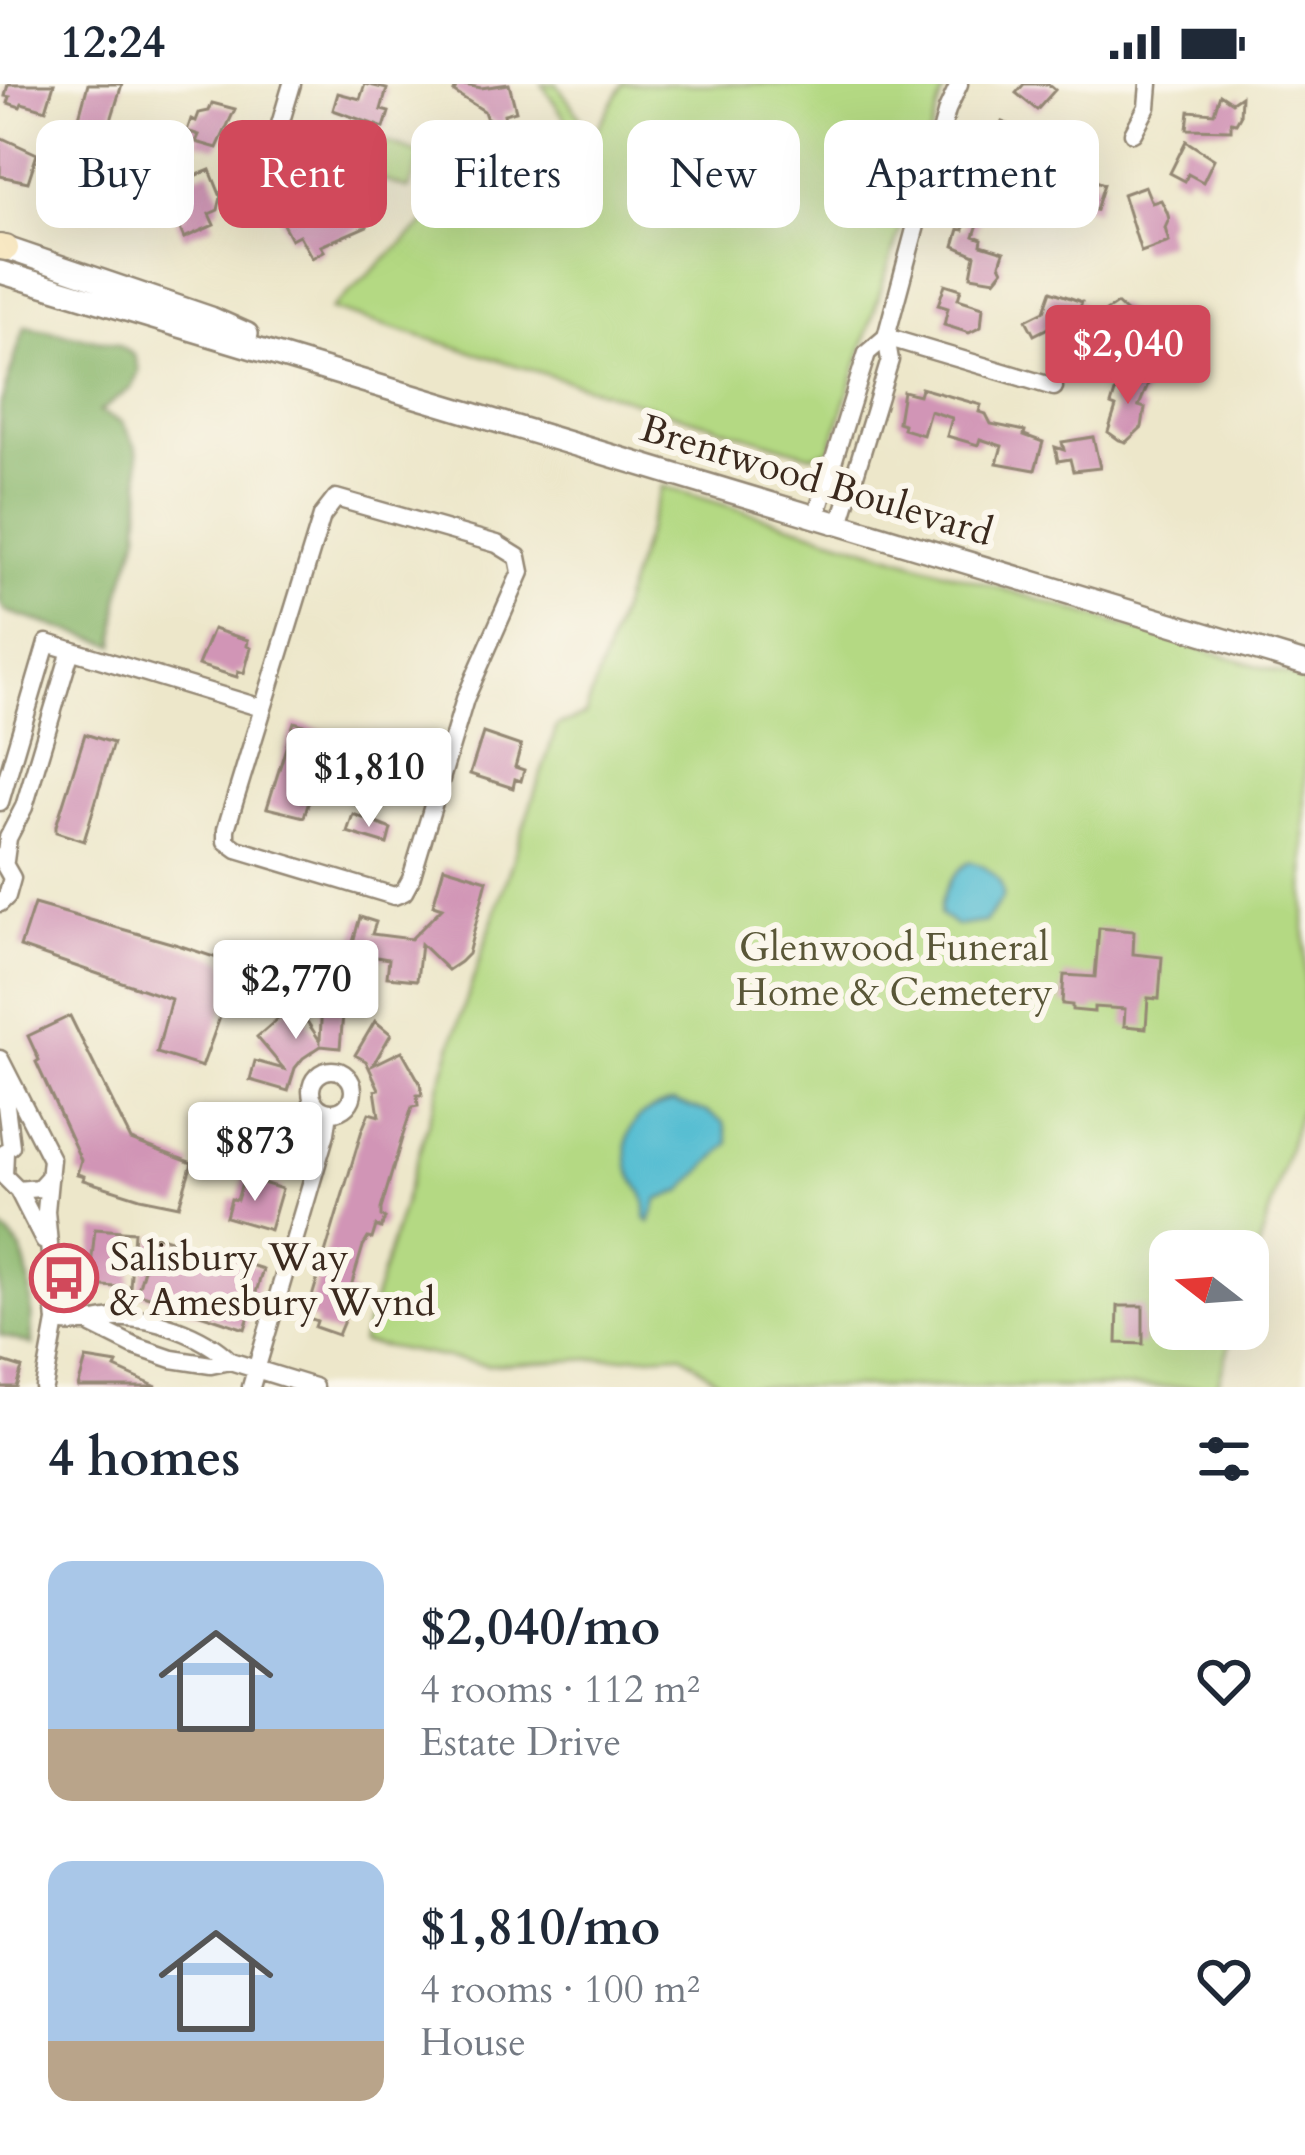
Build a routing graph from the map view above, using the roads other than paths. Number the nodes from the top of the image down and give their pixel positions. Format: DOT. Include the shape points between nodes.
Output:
graph roads {
  1 [pos="292,84"];
  2 [pos="959,84"];
  3 [pos="1149,84"];
  4 [pos="281,120"];
  5 [pos="1133,134"];
  6 [pos="2,253"];
  7 [pos="886,337"];
  8 [pos="1054,387"];
  9 [pos="816,517"];
  10 [pos="840,524"];
  11 [pos="71,650"];
  12 [pos="1305,664"];
  13 [pos="262,708"];
  14 [pos="0,802"];
  15 [pos="2,859"];
  16 [pos="0,903"];
  17 [pos="0,1061"];
  18 [pos="328,1112"];
  19 [pos="47,1151"];
  20 [pos="5,1152"];
  21 [pos="50,1175"];
  22 [pos="10,1186"];
  23 [pos="50,1253"];
  24 [pos="56,1322"];
  25 [pos="92,1325"];
  26 [pos="230,1361"];
  27 [pos="254,1378"];
  28 [pos="44,1387"];
  29 [pos="314,1387"];
  1 -- 4 [label="street"];
  2 -- 7 [label="street"];
  3 -- 5 [label="street"];
  6 -- 9 [label="street, Brentwood Boulevard" via="211,319 307,362"];
  7 -- 8 [label="street"];
  7 -- 9 [label="street" via="867,353"];
  7 -- 10 [label="street" via="890,359"];
  9 -- 10 [label="street, Brentwood Boulevard"];
  10 -- 12 [label="street, Brentwood Boulevard"];
  11 -- 13 [label="street"];
  11 -- 14 [label="street" via="47,644"];
  11 -- 15 [label="street"];
  13 -- 13 [label="street" via="226,841 381,894 404,892 465,699 521,572 518,557 336,498 322,516"];
  15 -- 16 [label="street" via="12,878"];
  17 -- 19 [label="street"];
  17 -- 20 [label="street"];
  18 -- 27 [label="street"];
  19 -- 20 [label="street" via="34,1142"];
  19 -- 21 [label="street"];
  20 -- 22 [label="street"];
  21 -- 22 [label="street" via="39,1188"];
  21 -- 23 [label="street"];
  22 -- 23 [label="street"];
  23 -- 24 [label="street"];
  24 -- 25 [label="street"];
  24 -- 28 [label="street"];
  25 -- 26 [label="street" via="172,1359"];
  25 -- 26 [label="street" via="110,1318 155,1325 207,1343"];
  26 -- 27 [label="street"];
  27 -- 29 [label="street"];
}
